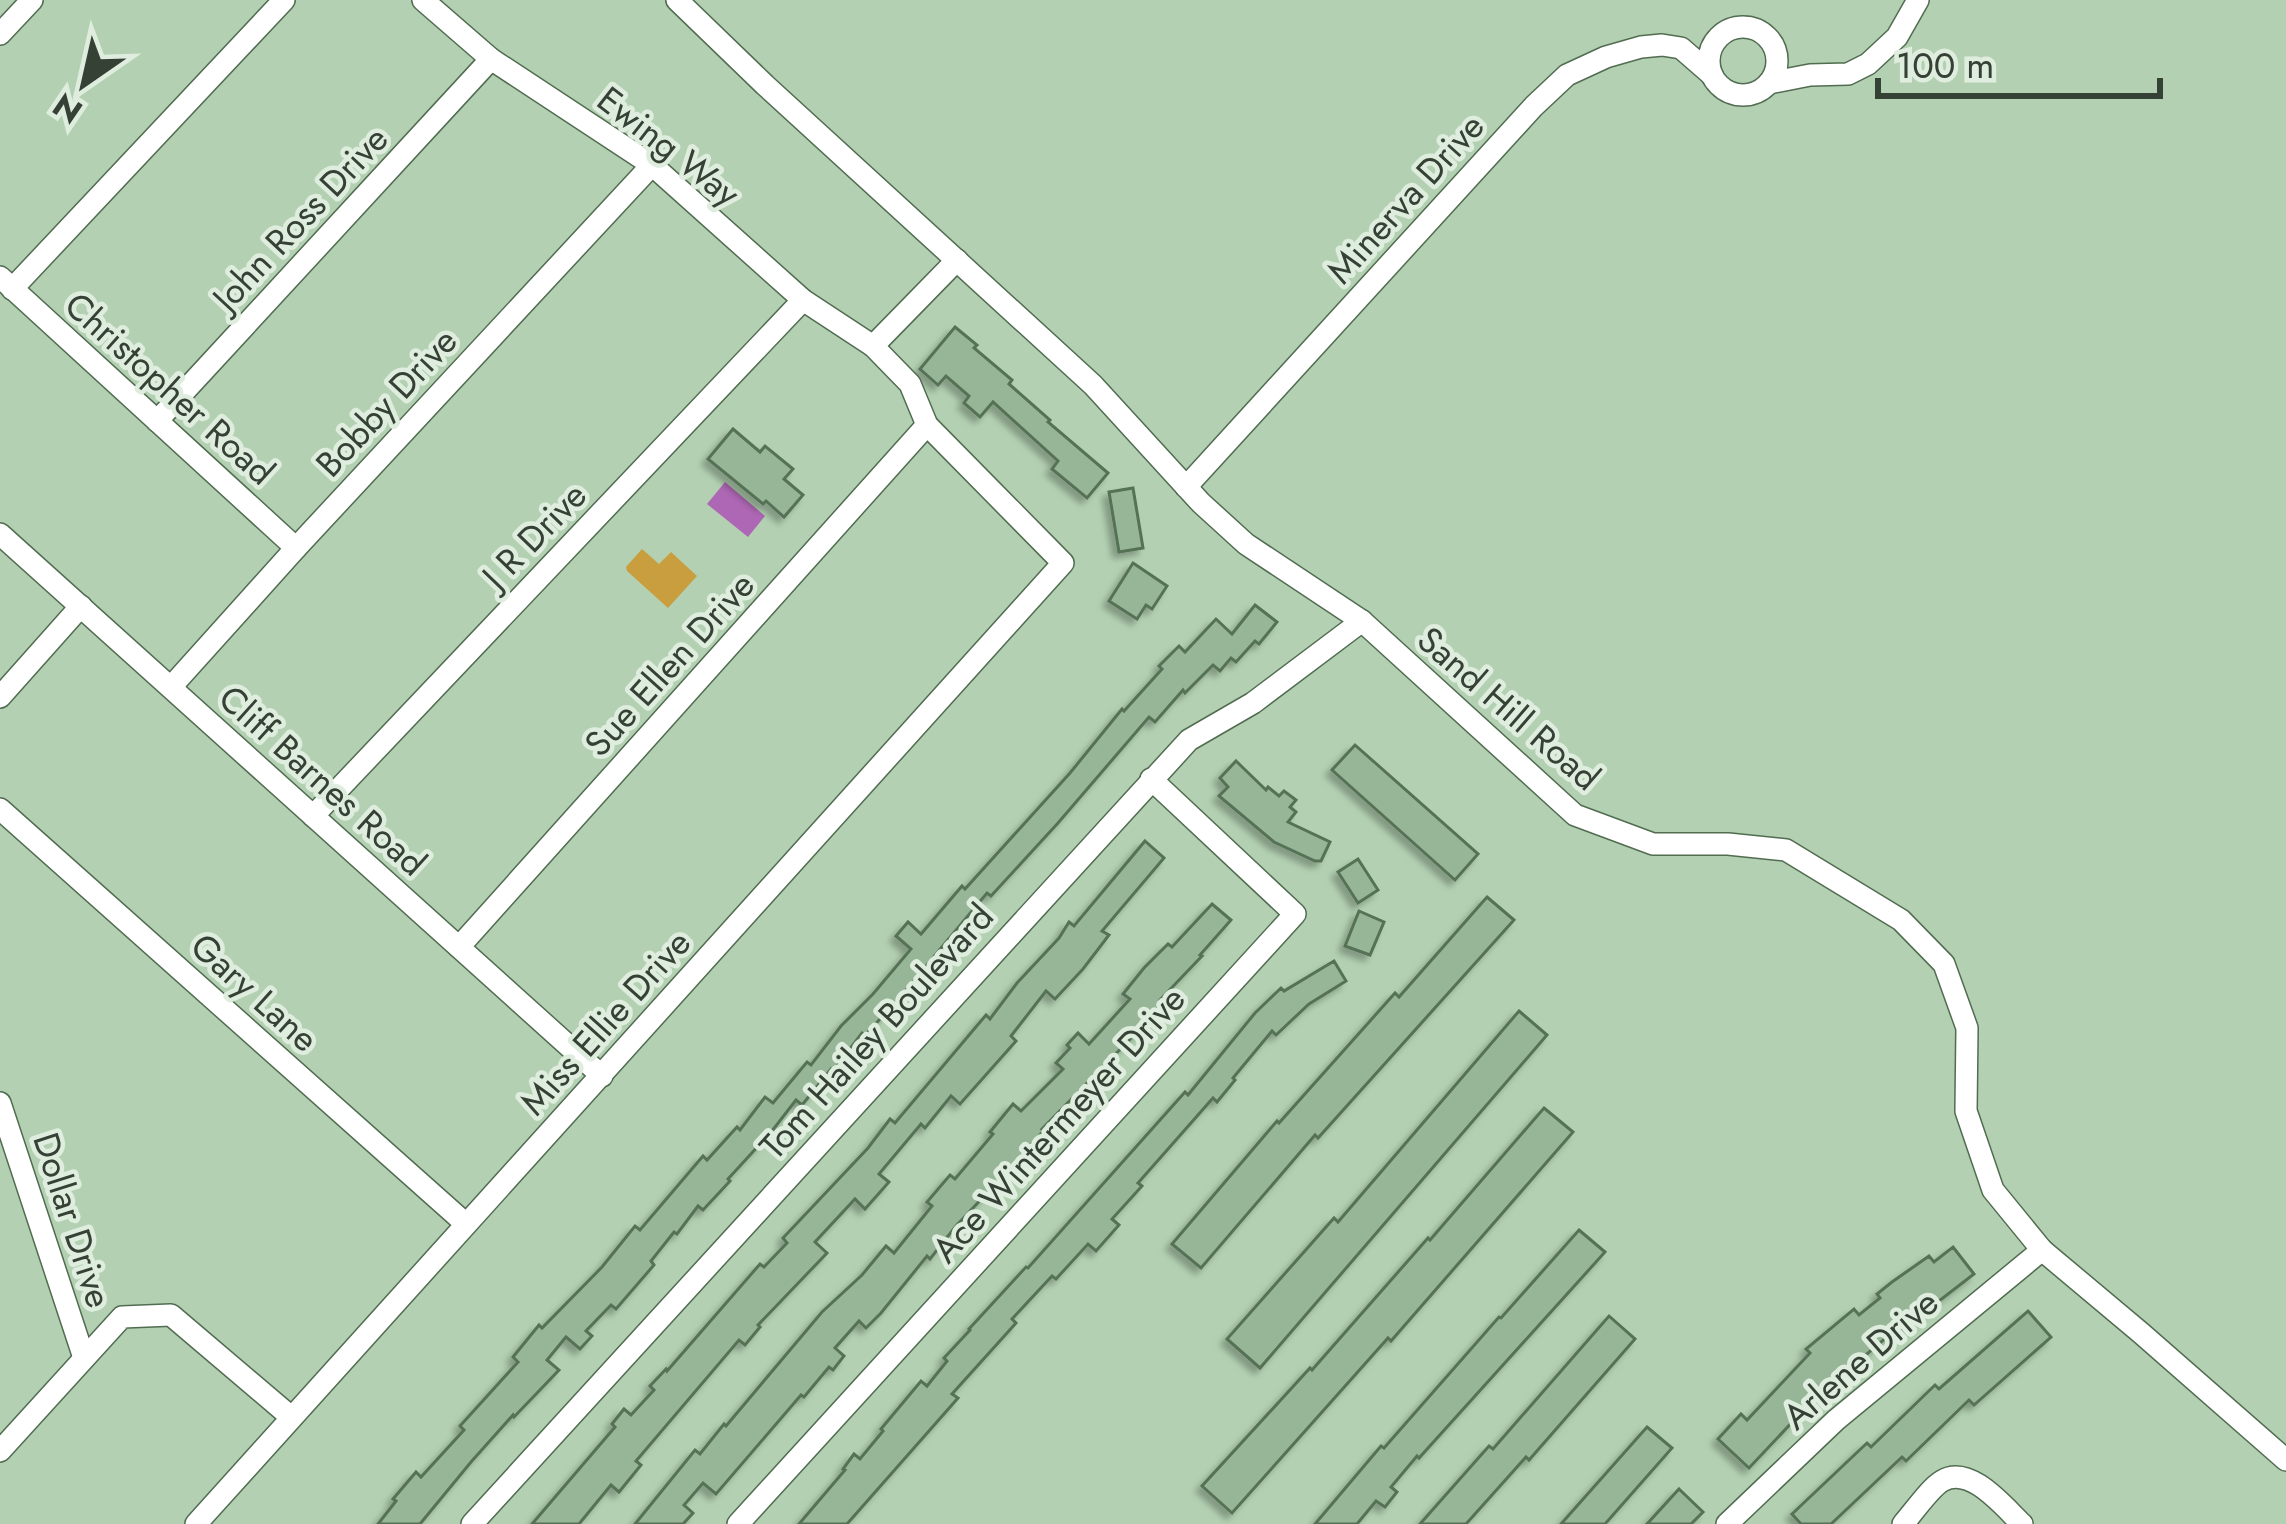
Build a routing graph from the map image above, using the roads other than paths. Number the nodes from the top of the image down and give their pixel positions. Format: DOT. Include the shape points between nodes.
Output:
graph roads {
  1 [pos="32,0"];
  2 [pos="284,0"];
  3 [pos="423,0"];
  4 [pos="677,0"];
  5 [pos="1918,0"];
  6 [pos="0,34"];
  7 [pos="1714,43"];
  8 [pos="1681,48"];
  9 [pos="1776,51"];
  10 [pos="491,59"];
  11 [pos="1712,75"];
  12 [pos="1810,75"];
  13 [pos="1769,83"];
  14 [pos="652,165"];
  15 [pos="957,260"];
  16 [pos="6,283"];
  17 [pos="803,300"];
  18 [pos="873,346"];
  19 [pos="158,421"];
  20 [pos="927,425"];
  21 [pos="1186,487"];
  22 [pos="0,534"];
  23 [pos="296,548"];
  24 [pos="1063,563"];
  25 [pos="81,606"];
  26 [pos="1362,621"];
  27 [pos="171,687"];
  28 [pos="0,697"];
  29 [pos="1151,779"];
  30 [pos="0,808"];
  31 [pos="313,815"];
  32 [pos="459,947"];
  33 [pos="602,1076"];
  34 [pos="0,1103"];
  35 [pos="466,1224"];
  36 [pos="2042,1250"];
  37 [pos="84,1358"];
  38 [pos="291,1418"];
  39 [pos="0,1451"];
  40 [pos="2286,1460"];
  41 [pos="1741,1519"];
  42 [pos="196,1524"];
  43 [pos="472,1524"];
  44 [pos="738,1524"];
  45 [pos="1903,1524"];
  46 [pos="2022,1524"];
  1 -- 6 [label="street"];
  2 -- 16 [label="street"];
  3 -- 10 [label="street, Ewing Way"];
  4 -- 15 [label="street, Sand Hill Road"];
  5 -- 12 [label="street" via="1897,37 1868,64 1848,74"];
  7 -- 8 [label="street, Minerva Drive"];
  7 -- 9 [label="street" via="1742,26 1763,33"];
  7 -- 11 [label="street"];
  8 -- 11 [label="street"];
  8 -- 21 [label="street, Minerva Drive" via="1623,51 1550,88"];
  9 -- 12 [label="street"];
  9 -- 13 [label="street"];
  10 -- 14 [label="street, Ewing Way"];
  10 -- 19 [label="street, John Ross Drive"];
  11 -- 13 [label="street" via="1738,95"];
  12 -- 13 [label="street"];
  14 -- 17 [label="street, Ewing Way"];
  14 -- 23 [label="street, Bobby Drive"];
  15 -- 18 [label="street"];
  15 -- 21 [label="street, Sand Hill Road" via="1093,385"];
  16 -- 19 [label="street, Christopher Road"];
  17 -- 18 [label="street, Ewing Way"];
  17 -- 31 [label="street, J R Drive"];
  18 -- 20 [label="street, Ewing Way" via="910,384"];
  19 -- 23 [label="street, Christopher Road"];
  20 -- 24 [label="street, Ewing Way"];
  20 -- 32 [label="street, Sue Ellen Drive"];
  21 -- 26 [label="street, Sand Hill Road" via="1246,544"];
  22 -- 25 [label="street, Cliff Barnes Road"];
  23 -- 27 [label="street, Bobby Drive"];
  24 -- 33 [label="street, Miss Ellie Drive"];
  25 -- 27 [label="street, Cliff Barnes Road"];
  25 -- 28 [label="street"];
  26 -- 29 [label="street, Tom Hailey Boulevard" via="1189,740"];
  26 -- 36 [label="street, Sand Hill Road" via="1575,815 1653,844 1786,850 1901,920 1944,964 1967,1028 1966,1111 1986,1170"];
  27 -- 31 [label="street, Cliff Barnes Road"];
  29 -- 43 [label="street, Tom Hailey Boulevard"];
  29 -- 44 [label="street, Ace Wintermeyer Drive" via="1295,914"];
  30 -- 35 [label="street, Gary Lane"];
  31 -- 32 [label="street, Cliff Barnes Road"];
  32 -- 33 [label="street, Cliff Barnes Road"];
  33 -- 35 [label="street, Miss Ellie Drive"];
  34 -- 37 [label="street, Dollar Drive"];
  35 -- 38 [label="street, Miss Ellie Drive"];
  36 -- 40 [label="street, Sand Hill Road"];
  36 -- 41 [label="street, Arlene Drive" via="1836,1420"];
  37 -- 38 [label="street" via="122,1317 171,1315"];
  37 -- 39 [label="street"];
  38 -- 42 [label="street, Miss Ellie Drive"];
  45 -- 46 [label="street" via="1943,1480 1964,1477"];
}
